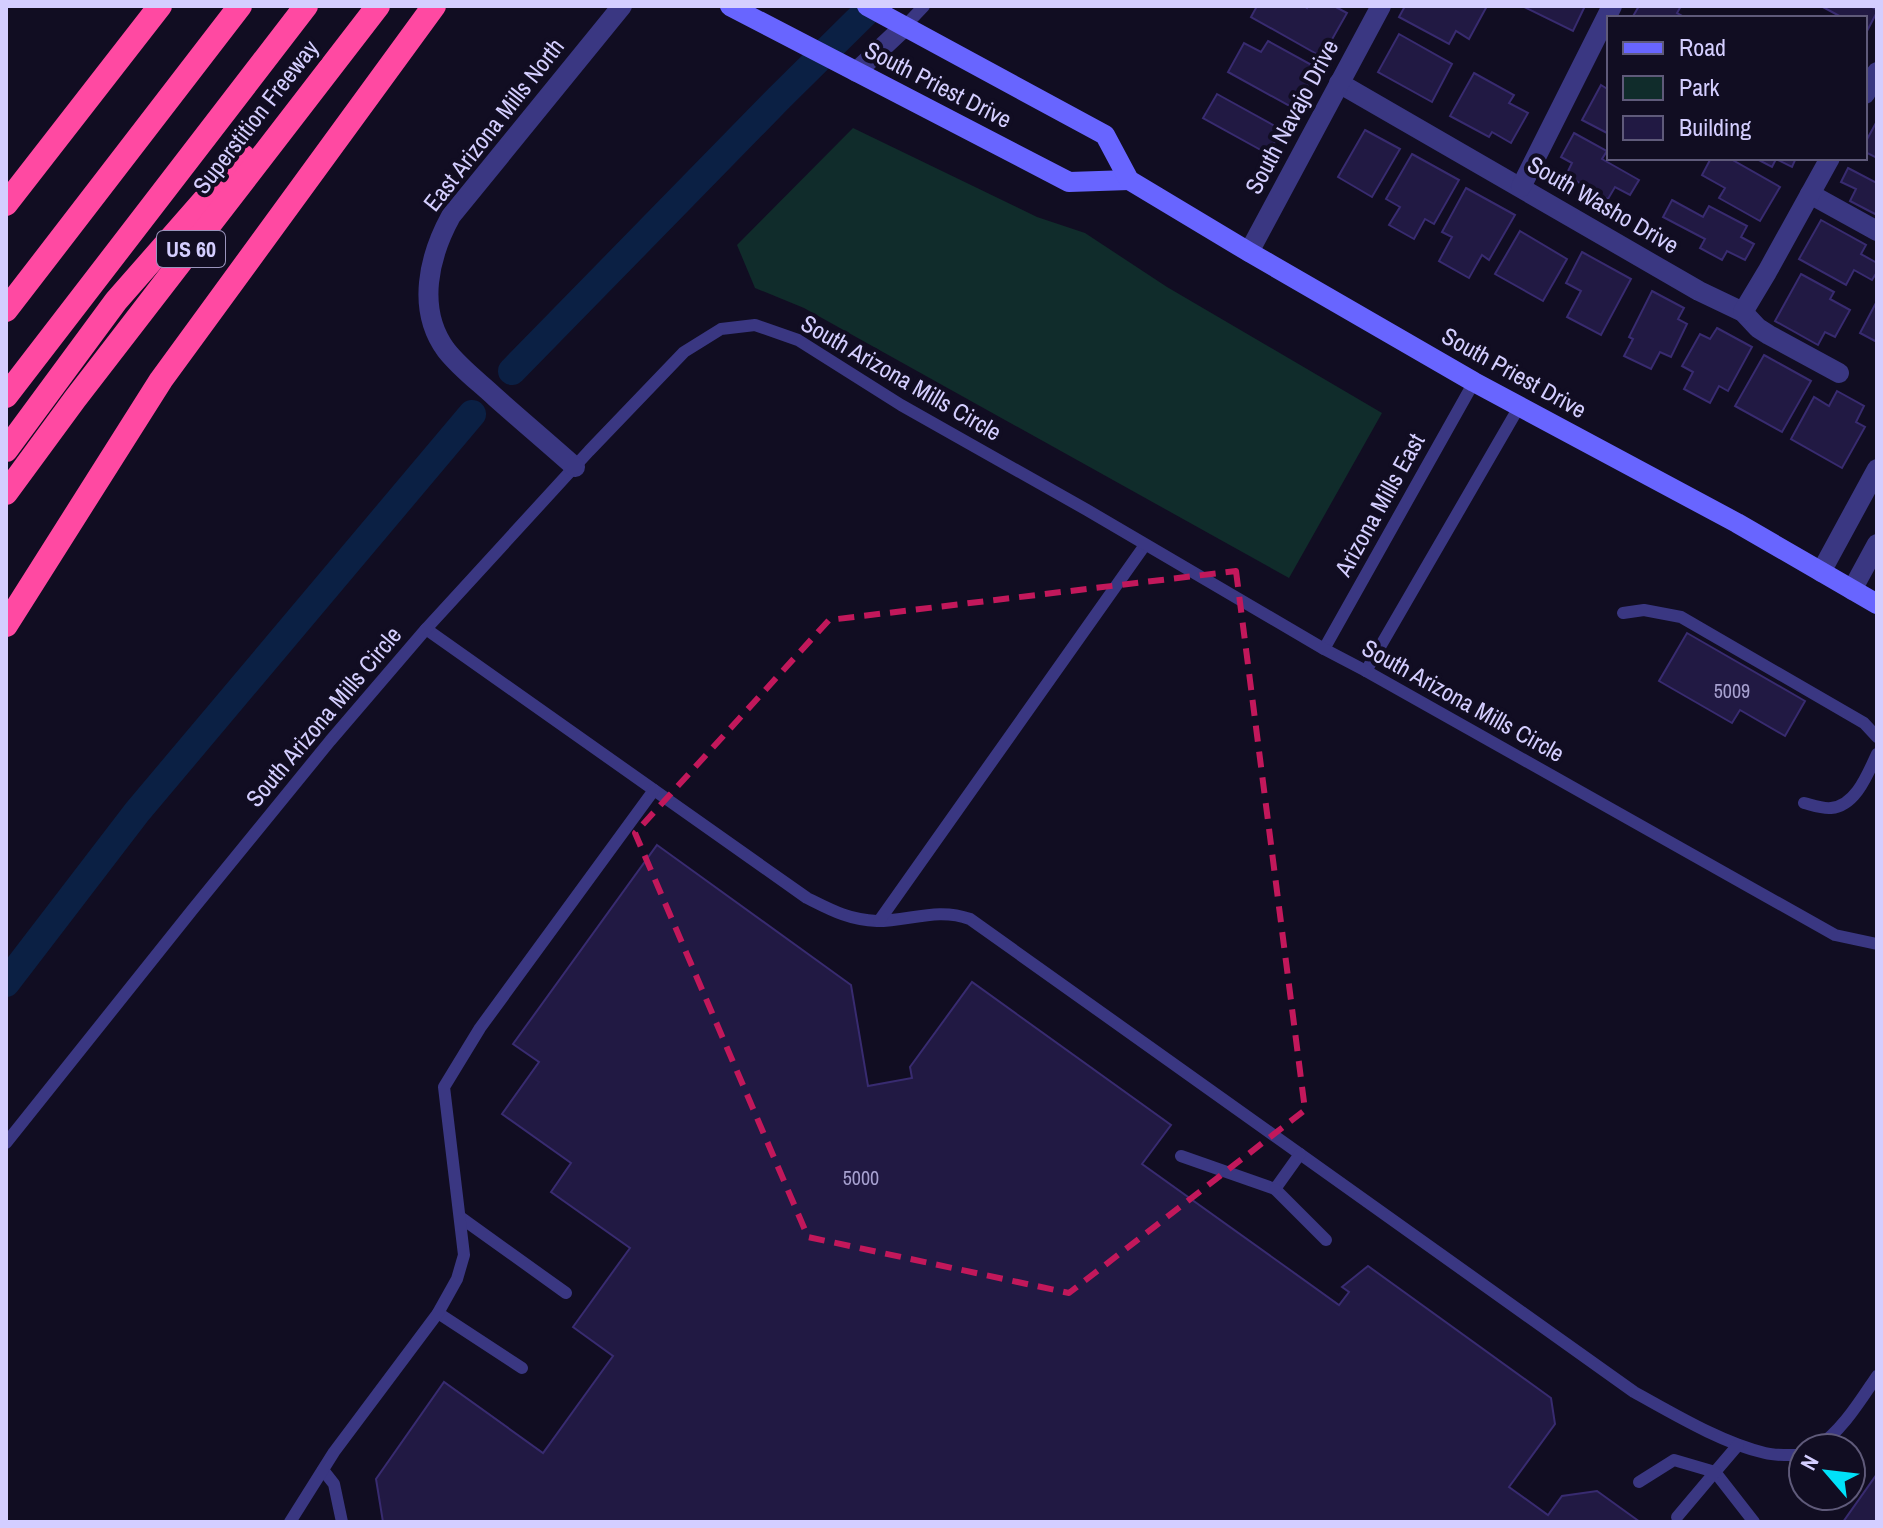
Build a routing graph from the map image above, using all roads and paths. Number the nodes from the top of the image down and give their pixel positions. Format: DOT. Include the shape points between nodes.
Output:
graph roads {
  1 [pos="160,6"];
  2 [pos="240,6"];
  3 [pos="306,6"];
  4 [pos="376,6"];
  5 [pos="434,6"];
  6 [pos="622,6"];
  7 [pos="730,6"];
  8 [pos="867,6"];
  9 [pos="924,6"];
  10 [pos="1381,6"];
  11 [pos="1612,6"];
  12 [pos="899,23"];
  13 [pos="852,70"];
  14 [pos="1877,72"];
  15 [pos="1339,83"];
  16 [pos="1867,90"];
  17 [pos="58,138"];
  18 [pos="1829,160"];
  19 [pos="1129,180"];
  20 [pos="1521,187"];
  21 [pos="6,193"];
  22 [pos="1810,194"];
  23 [pos="6,204"];
  24 [pos="1877,231"];
  25 [pos="1249,252"];
  26 [pos="6,310"];
  27 [pos="1743,312"];
  28 [pos="1839,373"];
  29 [pos="1474,382"];
  30 [pos="6,396"];
  31 [pos="1519,407"];
  32 [pos="6,450"];
  33 [pos="575,467"];
  34 [pos="1877,469"];
  35 [pos="6,493"];
  36 [pos="1877,544"];
  37 [pos="1145,545"];
  38 [pos="1821,572"];
  39 [pos="1852,590"];
  40 [pos="1877,604"];
  41 [pos="1623,613"];
  42 [pos="6,625"];
  43 [pos="426,629"];
  44 [pos="1324,649"];
  45 [pos="1366,671"];
  46 [pos="1877,737"];
  47 [pos="1877,754"];
  48 [pos="654,790"];
  49 [pos="1804,803"];
  50 [pos="879,921"];
  51 [pos="1877,944"];
  52 [pos="6,1143"];
  53 [pos="1300,1154"];
  54 [pos="1181,1156"];
  55 [pos="1275,1189"];
  56 [pos="460,1217"];
  57 [pos="1326,1240"];
  58 [pos="566,1293"];
  59 [pos="438,1313"];
  60 [pos="522,1368"];
  61 [pos="1877,1376"];
  62 [pos="1835,1432"];
  63 [pos="1738,1445"];
  64 [pos="1787,1455"];
  65 [pos="323,1470"];
  66 [pos="1715,1472"];
  67 [pos="1639,1482"];
  68 [pos="1677,1517"];
  69 [pos="290,1522"];
  70 [pos="342,1522"];
  71 [pos="1754,1522"];
  1 -- 17 [label="highway"];
  2 -- 26 [label="highway"];
  3 -- 30 [label="highway"];
  4 -- 32 [label="highway" via="116,301"];
  4 -- 35 [label="highway, Superstition Freeway / US 60"];
  5 -- 42 [label="highway" via="161,380"];
  6 -- 33 [label="street, East Arizona Mills North" via="451,216 432,260 428,287 430,312 445,348"];
  7 -- 13 [label="main road, South Priest Drive"];
  8 -- 12 [label="main road, South Priest Drive"];
  9 -- 12 [label="lane"];
  10 -- 15 [label="street, South Navajo Drive"];
  11 -- 20 [label="street"];
  12 -- 13 [label="street"];
  12 -- 19 [label="main road, South Priest Drive" via="1105,135"];
  13 -- 19 [label="main road, South Priest Drive" via="1069,182"];
  14 -- 16 [label="street"];
  15 -- 20 [label="street, South Washo Drive"];
  15 -- 25 [label="street, South Navajo Drive"];
  17 -- 21 [label="highway"];
  17 -- 23 [label="highway"];
  18 -- 22 [label="street"];
  19 -- 25 [label="main road, South Priest Drive"];
  20 -- 27 [label="street, South Washo Drive"];
  22 -- 24 [label="street"];
  22 -- 27 [label="street"];
  25 -- 29 [label="main road, South Priest Drive"];
  27 -- 28 [label="street, South Washo Drive" via="1769,335"];
  29 -- 31 [label="main road, South Priest Drive"];
  29 -- 44 [label="lane, Arizona Mills East"];
  31 -- 38 [label="main road, South Priest Drive"];
  31 -- 45 [label="lane"];
  33 -- 37 [label="lane, South Arizona Mills Circle" via="684,352 721,329 755,325 798,340"];
  33 -- 43 [label="lane, South Arizona Mills Circle"];
  34 -- 38 [label="street"];
  36 -- 39 [label="street"];
  37 -- 44 [label="lane, South Arizona Mills Circle"];
  37 -- 50 [label="lane"];
  38 -- 39 [label="main road, South Priest Drive"];
  39 -- 40 [label="main road, South Priest Drive"];
  41 -- 46 [label="lane" via="1644,610 1681,617 1864,723"];
  43 -- 48 [label="lane"];
  43 -- 52 [label="lane, South Arizona Mills Circle"];
  44 -- 45 [label="lane, South Arizona Mills Circle"];
  45 -- 51 [label="lane, South Arizona Mills Circle" via="1835,935"];
  47 -- 49 [label="lane" via="1851,799 1831,808"];
  48 -- 50 [label="lane" via="807,898 843,917"];
  48 -- 56 [label="lane" via="480,1028 444,1087"];
  50 -- 53 [label="lane" via="933,913 970,919"];
  53 -- 55 [label="lane"];
  53 -- 63 [label="lane" via="1634,1392"];
  54 -- 55 [label="lane"];
  55 -- 57 [label="lane"];
  56 -- 58 [label="lane"];
  56 -- 59 [label="lane" via="464,1255"];
  59 -- 60 [label="lane"];
  59 -- 65 [label="lane"];
  61 -- 62 [label="lane"];
  63 -- 64 [label="lane"];
  63 -- 66 [label="lane"];
  65 -- 69 [label="lane"];
  65 -- 70 [label="lane" via="334,1484"];
  66 -- 67 [label="lane" via="1674,1460"];
  66 -- 68 [label="lane"];
  66 -- 71 [label="lane"];
}
